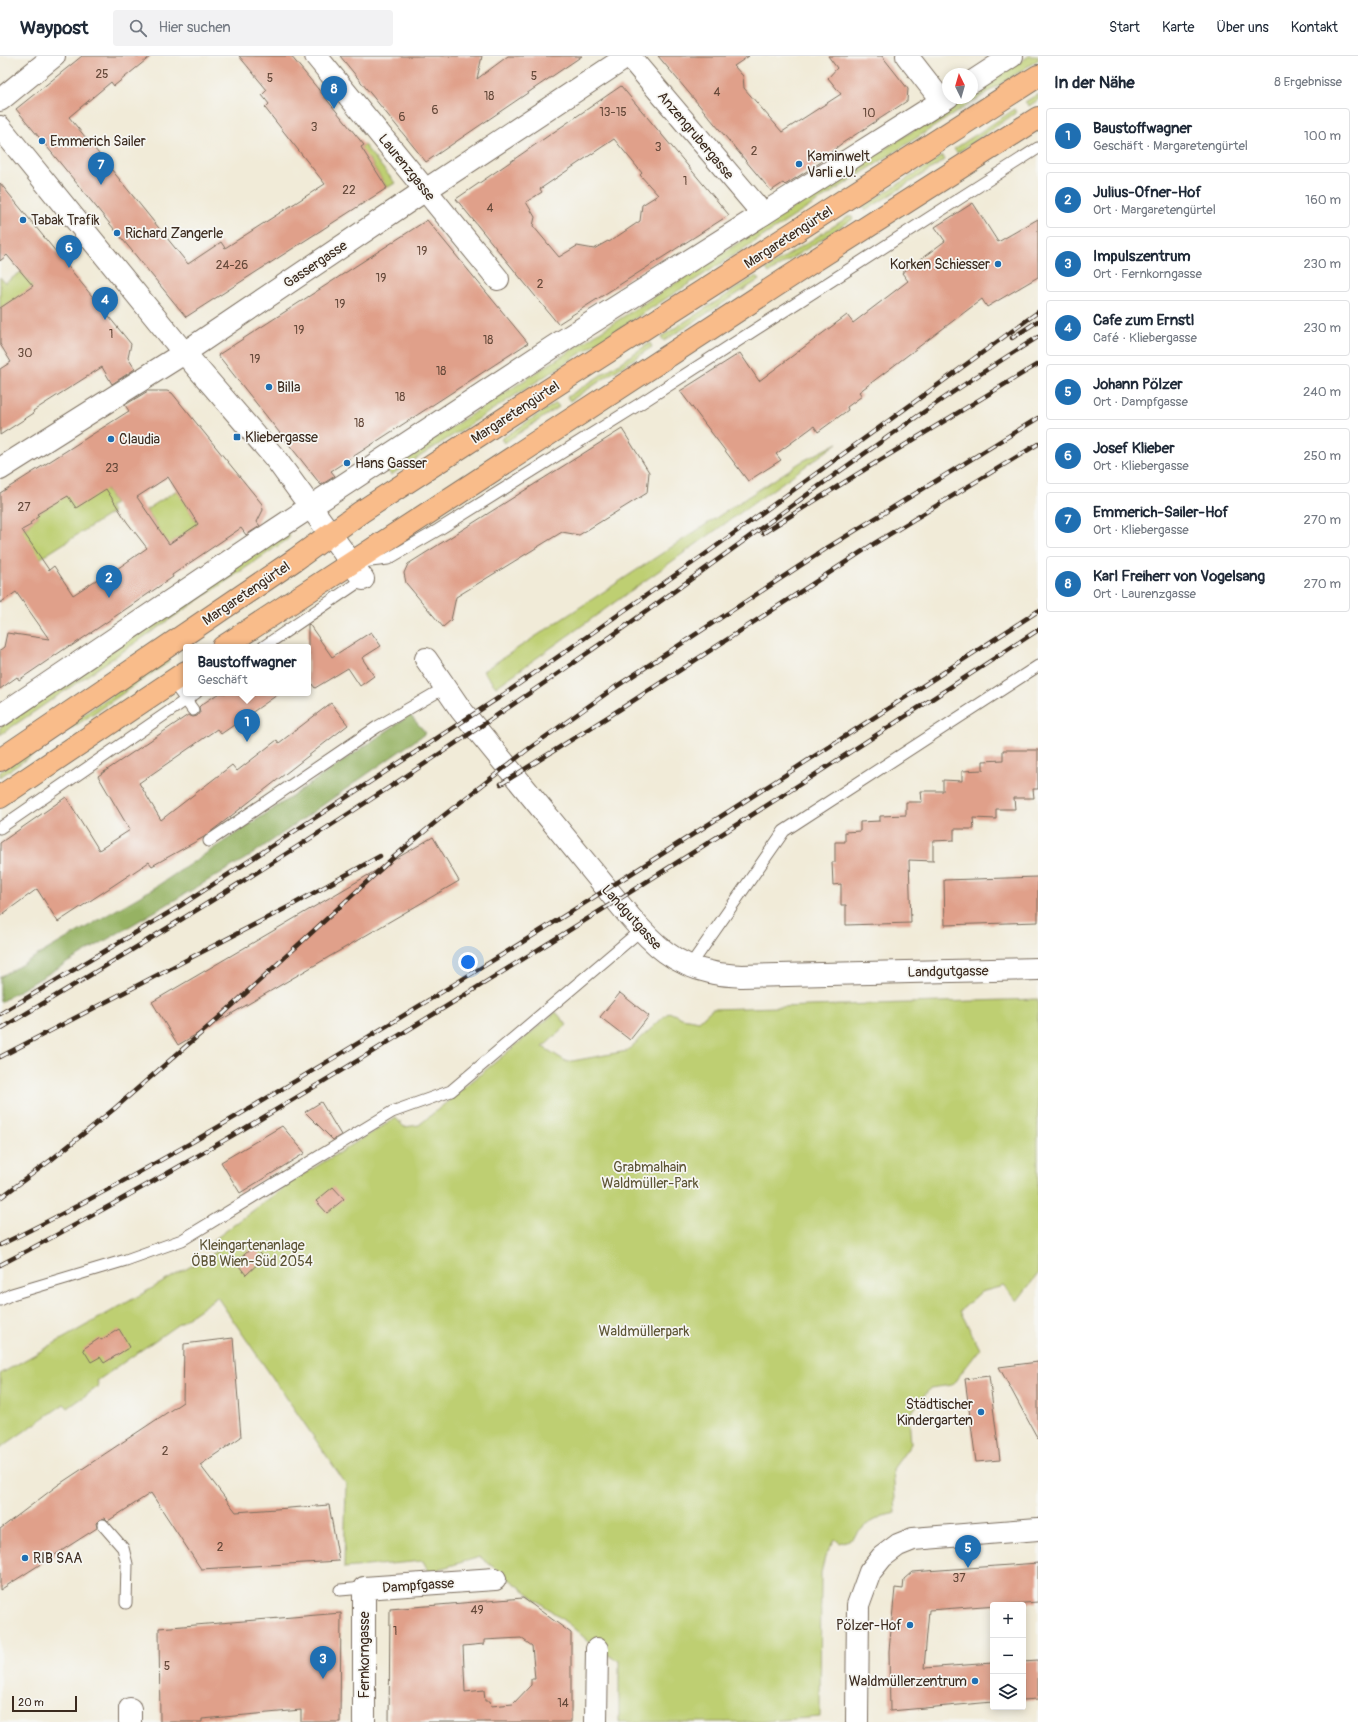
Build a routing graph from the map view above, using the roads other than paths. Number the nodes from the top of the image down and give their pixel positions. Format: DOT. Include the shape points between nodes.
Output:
graph roads {
  1 [pos="54,56"];
  2 [pos="316,56"];
  3 [pos="629,56"];
  4 [pos="906,56"];
  5 [pos="1012,56"];
  6 [pos="1038,76"];
  7 [pos="978,78"];
  8 [pos="942,96"];
  9 [pos="0,100"];
  10 [pos="942,101"];
  11 [pos="1038,118"];
  12 [pos="0,127"];
  13 [pos="1038,148"];
  14 [pos="426,190"];
  15 [pos="763,214"];
  16 [pos="498,279"];
  17 [pos="184,353"];
  18 [pos="0,469"];
  19 [pos="310,507"];
  20 [pos="330,534"];
  21 [pos="357,571"];
  22 [pos="228,644"];
  23 [pos="266,644"];
  24 [pos="426,659"];
  25 [pos="1038,666"];
  26 [pos="179,676"];
  27 [pos="446,687"];
  28 [pos="183,690"];
  29 [pos="185,696"];
  30 [pos="192,696"];
  31 [pos="186,700"];
  32 [pos="194,710"];
  33 [pos="0,716"];
  34 [pos="0,760"];
  35 [pos="0,797"];
  36 [pos="0,828"];
  37 [pos="209,841"];
  38 [pos="641,930"];
  39 [pos="690,966"];
  40 [pos="1038,969"];
  41 [pos="0,1300"];
  42 [pos="103,1525"];
  43 [pos="1038,1529"];
  44 [pos="495,1579"];
  45 [pos="364,1588"];
  46 [pos="340,1590"];
  47 [pos="126,1603"];
  48 [pos="597,1649"];
  49 [pos="364,1722"];
  50 [pos="596,1722"];
  51 [pos="857,1722"];
  1 -- 9 [label="street"];
  2 -- 14 [label="street, Laurenzgasse"];
  3 -- 14 [label="street, Gassergasse"];
  3 -- 15 [label="street, Anzengrubergasse"];
  4 -- 8 [label="street"];
  5 -- 7 [label="street"];
  6 -- 20 [label="main road, Margaretengürtel" via="360,512"];
  10 -- 15 [label="street"];
  11 -- 21 [label="main road" via="796,273"];
  12 -- 17 [label="street"];
  13 -- 21 [label="lane" via="438,530 388,559"];
  14 -- 16 [label="street, Laurenzgasse"];
  14 -- 17 [label="street, Gassergasse"];
  15 -- 19 [label="street" via="553,347"];
  17 -- 18 [label="street, Gassergasse"];
  17 -- 19 [label="street" via="275,458"];
  19 -- 20 [label="street"];
  19 -- 33 [label="street"];
  20 -- 21 [label="street"];
  20 -- 34 [label="main road, Margaretengürtel"];
  21 -- 22 [label="main road"];
  21 -- 23 [label="lane"];
  24 -- 27 [label="street, Landgutgasse"];
  25 -- 39 [label="lane" via="784,831"];
  26 -- 28 [label="lane"];
  26 -- 35 [label="main road"];
  27 -- 37 [label="lane" via="377,727"];
  27 -- 38 [label="street, Landgutgasse" via="466,717"];
  29 -- 31 [label="lane"];
  30 -- 31 [label="lane"];
  31 -- 32 [label="lane"];
  31 -- 36 [label="lane"];
  38 -- 39 [label="street, Landgutgasse" via="659,948"];
  38 -- 41 [label="lane" via="451,1091 392,1112 182,1240"];
  39 -- 40 [label="street, Landgutgasse" via="710,972 741,976"];
  42 -- 47 [label="lane" via="123,1548 127,1564"];
  43 -- 51 [label="street" via="913,1539 898,1545 882,1557 870,1572 858,1605"];
  44 -- 45 [label="street, Dampfgasse"];
  45 -- 46 [label="lane, Dampfgasse"];
  45 -- 49 [label="street, Fernkorngasse"];
  48 -- 50 [label="street"];
}
